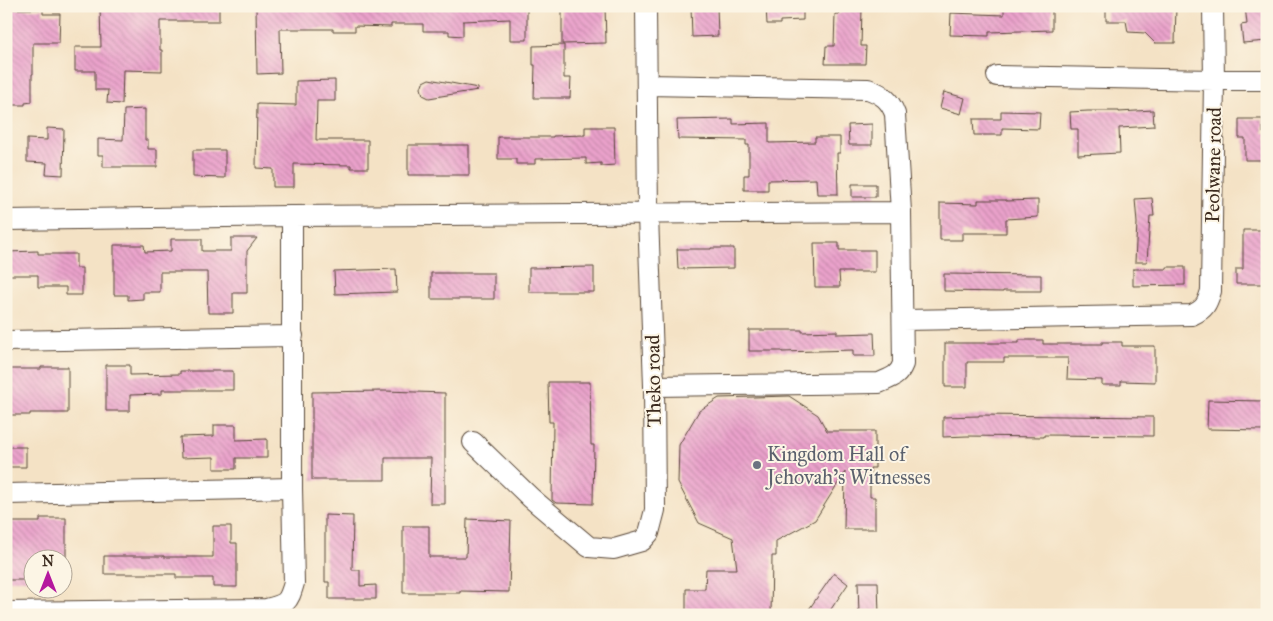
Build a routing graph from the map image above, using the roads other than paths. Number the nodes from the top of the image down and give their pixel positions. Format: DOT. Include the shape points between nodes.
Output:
graph roads {
  1 [pos="646,6"];
  2 [pos="1213,6"];
  3 [pos="998,76"];
  4 [pos="1214,80"];
  5 [pos="1267,80"];
  6 [pos="647,85"];
  7 [pos="901,212"];
  8 [pos="648,215"];
  9 [pos="292,216"];
  10 [pos="6,220"];
  11 [pos="902,320"];
  12 [pos="293,336"];
  13 [pos="6,341"];
  14 [pos="654,386"];
  15 [pos="473,442"];
  16 [pos="292,488"];
  17 [pos="6,494"];
  18 [pos="6,612"];
  1 -- 6 [label="street, Theko road"];
  2 -- 4 [label="street, Peolwane road"];
  3 -- 4 [label="street"];
  4 -- 5 [label="street"];
  4 -- 11 [label="street, Peolwane road" via="1211,290 1202,311 1192,315"];
  6 -- 7 [label="street" via="868,89 879,93 892,105 895,114"];
  6 -- 8 [label="street, Theko road"];
  7 -- 8 [label="street"];
  7 -- 11 [label="street"];
  8 -- 9 [label="street"];
  8 -- 14 [label="street, Theko road"];
  9 -- 10 [label="street"];
  9 -- 12 [label="street"];
  11 -- 14 [label="street" via="900,372 879,383"];
  12 -- 13 [label="street"];
  12 -- 16 [label="street"];
  14 -- 15 [label="street, Theko road" via="655,510 649,533 642,541 630,545 614,549 589,547 531,498"];
  16 -- 17 [label="street"];
  16 -- 18 [label="street" via="294,583 290,597 283,604 266,609"];
}
